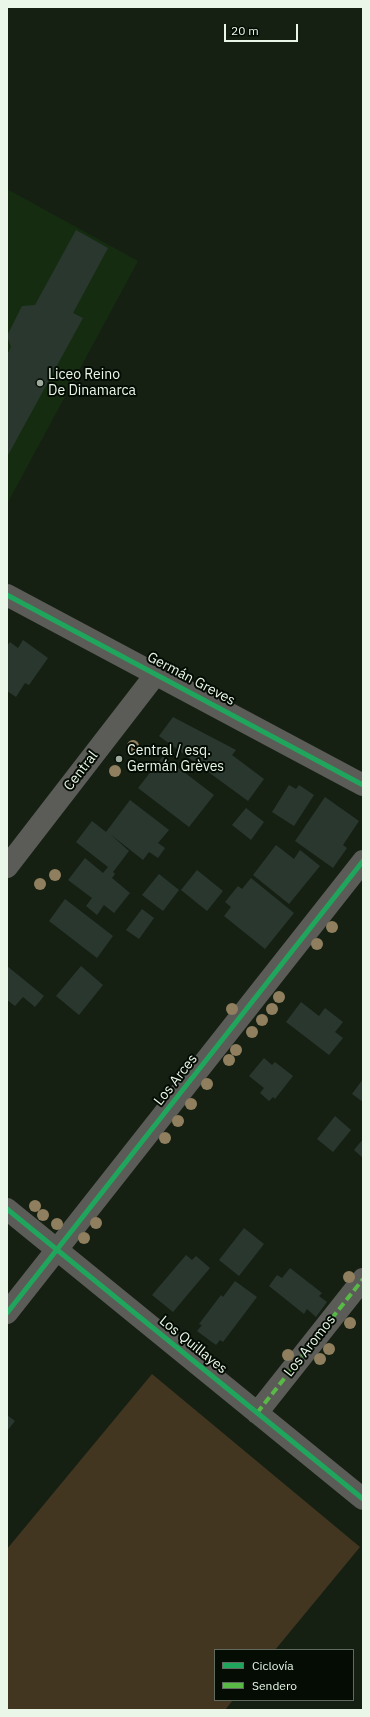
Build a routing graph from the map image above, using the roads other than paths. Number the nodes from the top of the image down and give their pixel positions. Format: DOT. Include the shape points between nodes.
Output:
graph roads {
  1 [pos="7,595"];
  2 [pos="156,674"];
  3 [pos="363,785"];
  4 [pos="363,861"];
  5 [pos="7,867"];
  6 [pos="7,1210"];
  7 [pos="57,1250"];
  8 [pos="363,1279"];
  9 [pos="7,1313"];
  10 [pos="258,1413"];
  11 [pos="363,1499"];
  1 -- 2 [label="street, Germán Greves"];
  2 -- 3 [label="street, Germán Greves"];
  2 -- 5 [label="street, Central"];
  4 -- 7 [label="street, Los Arces"];
  6 -- 7 [label="street, Los Quillayes"];
  7 -- 9 [label="street, Los Arces"];
  7 -- 10 [label="street, Los Quillayes"];
  8 -- 10 [label="street, Los Aromos"];
  10 -- 11 [label="street, Los Quillayes"];
}
